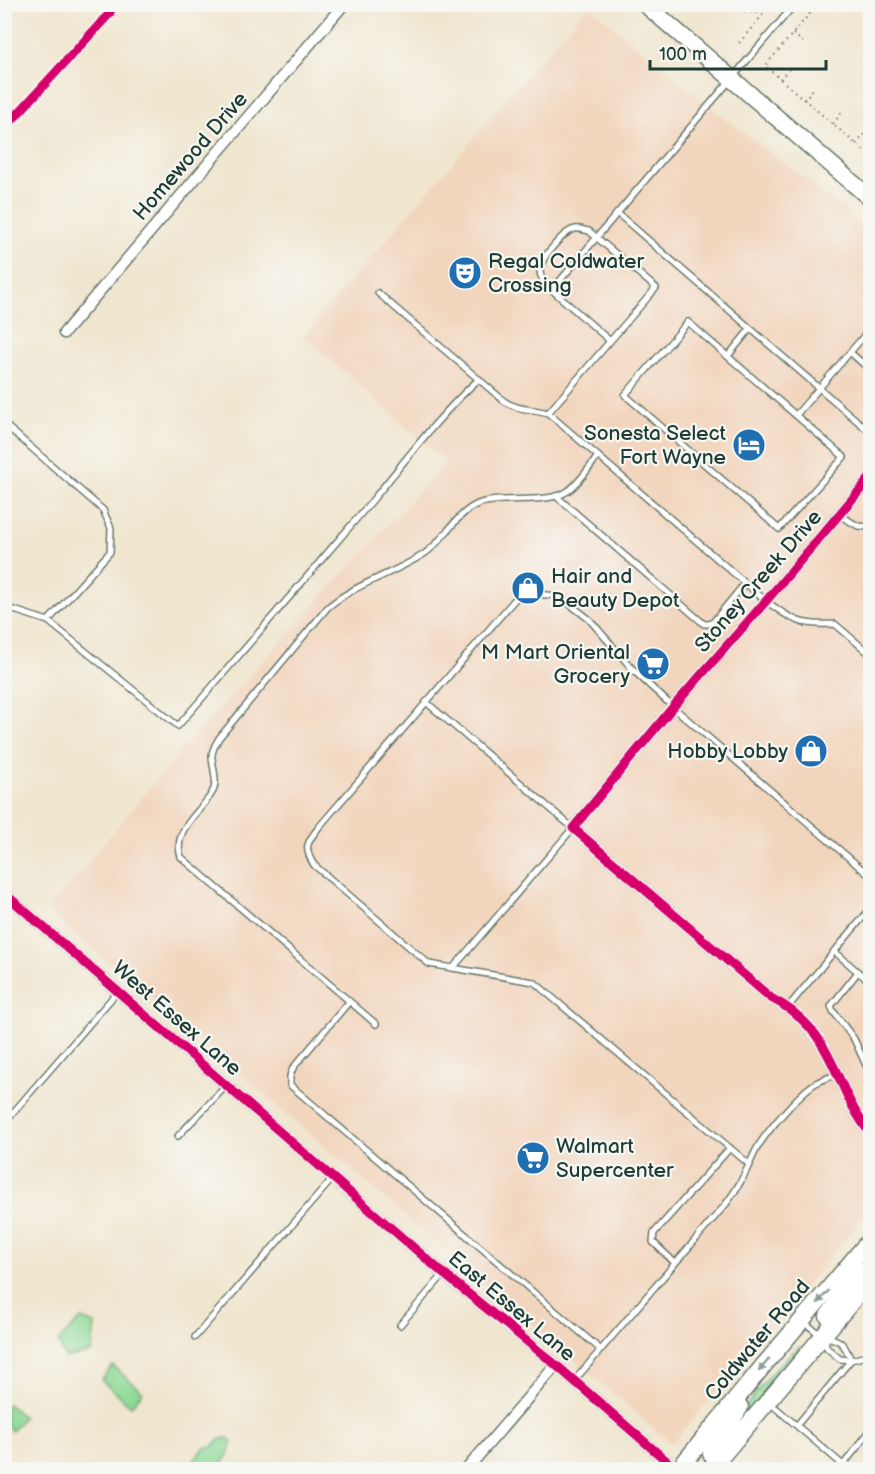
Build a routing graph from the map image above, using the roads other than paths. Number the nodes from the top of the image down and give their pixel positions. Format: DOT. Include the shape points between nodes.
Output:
graph roads {
  1 [pos="344,4"];
  2 [pos="645,4"];
  3 [pos="795,4"];
  4 [pos="731,78"];
  5 [pos="868,191"];
  6 [pos="617,213"];
  7 [pos="596,237"];
  8 [pos="552,290"];
  9 [pos="378,293"];
  10 [pos="750,329"];
  11 [pos="870,329"];
  12 [pos="64,333"];
  13 [pos="610,340"];
  14 [pos="851,353"];
  15 [pos="728,356"];
  16 [pos="870,370"];
  17 [pos="479,379"];
  18 [pos="820,389"];
  19 [pos="548,413"];
  20 [pos="796,415"];
  21 [pos="4,424"];
  22 [pos="870,432"];
  23 [pos="598,456"];
  24 [pos="870,478"];
  25 [pos="556,496"];
  26 [pos="839,514"];
  27 [pos="870,527"];
  28 [pos="745,583"];
  29 [pos="766,601"];
  30 [pos="4,605"];
  31 [pos="48,621"];
  32 [pos="870,654"];
  33 [pos="426,702"];
  34 [pos="673,707"];
  35 [pos="573,828"];
  36 [pos="870,876"];
  37 [pos="7,900"];
  38 [pos="870,910"];
  39 [pos="834,951"];
  40 [pos="453,968"];
  41 [pos="858,972"];
  42 [pos="870,982"];
  43 [pos="118,991"];
  44 [pos="349,1002"];
  45 [pos="788,1007"];
  46 [pos="376,1024"];
  47 [pos="839,1074"];
  48 [pos="870,1074"];
  49 [pos="227,1084"];
  50 [pos="4,1122"];
  51 [pos="870,1133"];
  52 [pos="178,1136"];
  53 [pos="730,1148"];
  54 [pos="750,1165"];
  55 [pos="330,1173"];
  56 [pos="870,1240"];
  57 [pos="853,1262"];
  58 [pos="675,1263"];
  59 [pos="870,1264"];
  60 [pos="444,1274"];
  61 [pos="870,1281"];
  62 [pos="855,1299"];
  63 [pos="802,1320"];
  64 [pos="400,1325"];
  65 [pos="195,1337"];
  66 [pos="823,1337"];
  67 [pos="601,1350"];
  68 [pos="851,1360"];
  69 [pos="870,1360"];
  70 [pos="556,1365"];
  71 [pos="574,1382"];
  72 [pos="740,1394"];
  73 [pos="768,1402"];
  74 [pos="797,1425"];
  75 [pos="870,1431"];
  76 [pos="466,1470"];
  77 [pos="678,1470"];
  78 [pos="698,1470"];
  79 [pos="710,1470"];
  1 -- 12 [label="street, Homewood Drive"];
  2 -- 4 [label="main road"];
  3 -- 4 [label="lane"];
  4 -- 5 [label="main road"];
  4 -- 6 [label="lane"];
  6 -- 7 [label="lane"];
  6 -- 10 [label="lane"];
  7 -- 8 [label="lane"];
  7 -- 8 [label="lane" via="576,228 565,233 540,270 543,282"];
  7 -- 13 [label="lane" via="656,288"];
  8 -- 13 [label="lane"];
  9 -- 17 [label="lane"];
  10 -- 15 [label="lane"];
  10 -- 18 [label="lane"];
  11 -- 14 [label="lane"];
  13 -- 19 [label="lane"];
  14 -- 16 [label="lane"];
  14 -- 18 [label="lane"];
  15 -- 20 [label="lane"];
  15 -- 20 [label="lane" via="688,322 625,395 779,529 844,457"];
  17 -- 19 [label="lane" via="513,408"];
  17 -- 31 [label="lane" via="436,423 178,726"];
  18 -- 20 [label="lane"];
  18 -- 22 [label="lane"];
  19 -- 23 [label="lane"];
  21 -- 31 [label="lane" via="103,510 111,528 110,552"];
  23 -- 25 [label="lane" via="576,484"];
  23 -- 28 [label="lane"];
  24 -- 26 [label="street, Stoney Creek Drive"];
  25 -- 28 [label="lane" via="704,624 713,622"];
  25 -- 44 [label="lane" via="476,505 426,553 342,596 328,607 219,738 212,752 216,782 179,838 181,857"];
  26 -- 27 [label="lane" via="858,526"];
  26 -- 29 [label="street, Stoney Creek Drive"];
  28 -- 29 [label="lane"];
  29 -- 32 [label="lane" via="793,621 835,624"];
  29 -- 34 [label="street, Stoney Creek Drive"];
  30 -- 31 [label="lane"];
  33 -- 34 [label="lane" via="516,598 548,594 559,596 589,619 636,673"];
  33 -- 35 [label="lane"];
  33 -- 40 [label="lane" via="310,838 308,855 338,887 429,964"];
  34 -- 35 [label="street, Stoney Creek Drive"];
  34 -- 36 [label="lane"];
  35 -- 40 [label="lane"];
  35 -- 45 [label="street" via="771,999"];
  37 -- 43 [label="street, West Essex Lane"];
  38 -- 39 [label="lane"];
  39 -- 41 [label="lane"];
  39 -- 45 [label="lane"];
  40 -- 53 [label="lane" via="534,982"];
  41 -- 42 [label="lane"];
  41 -- 48 [label="lane" via="831,1006 854,1039"];
  43 -- 49 [label="street, West Essex Lane"];
  43 -- 50 [label="lane"];
  44 -- 46 [label="lane"];
  44 -- 67 [label="lane" via="293,1068 290,1085"];
  45 -- 47 [label="street" via="815,1033"];
  47 -- 51 [label="street"];
  47 -- 54 [label="lane" via="805,1091 761,1142"];
  49 -- 52 [label="lane"];
  49 -- 55 [label="street, West Essex Lane"];
  53 -- 54 [label="lane"];
  53 -- 58 [label="lane" via="654,1233 653,1242"];
  54 -- 58 [label="lane" via="726,1204"];
  55 -- 60 [label="street, East Essex Lane"];
  55 -- 65 [label="lane"];
  56 -- 57 [label="main road, Coldwater Road"];
  57 -- 63 [label="main road, Coldwater Road, one-way"];
  57 -- 66 [label="main road" via="856,1271 825,1319"];
  58 -- 67 [label="lane"];
  59 -- 62 [label="main road"];
  60 -- 64 [label="lane"];
  60 -- 70 [label="street, East Essex Lane"];
  61 -- 62 [label="main road"];
  62 -- 66 [label="main road"];
  63 -- 66 [label="lane"];
  63 -- 72 [label="main road, Coldwater Road, one-way"];
  66 -- 68 [label="lane" via="840,1359"];
  66 -- 68 [label="lane" via="838,1341"];
  66 -- 73 [label="main road"];
  67 -- 71 [label="lane"];
  68 -- 69 [label="lane" via="866,1356"];
  68 -- 74 [label="lane"];
  70 -- 71 [label="street, East Essex Lane"];
  70 -- 76 [label="street"];
  71 -- 77 [label="street, East Essex Lane"];
  72 -- 77 [label="main road, Coldwater Road"];
  72 -- 78 [label="main road" via="740,1407"];
  73 -- 74 [label="lane"];
  73 -- 79 [label="main road"];
  74 -- 75 [label="lane" via="843,1464"];
}
